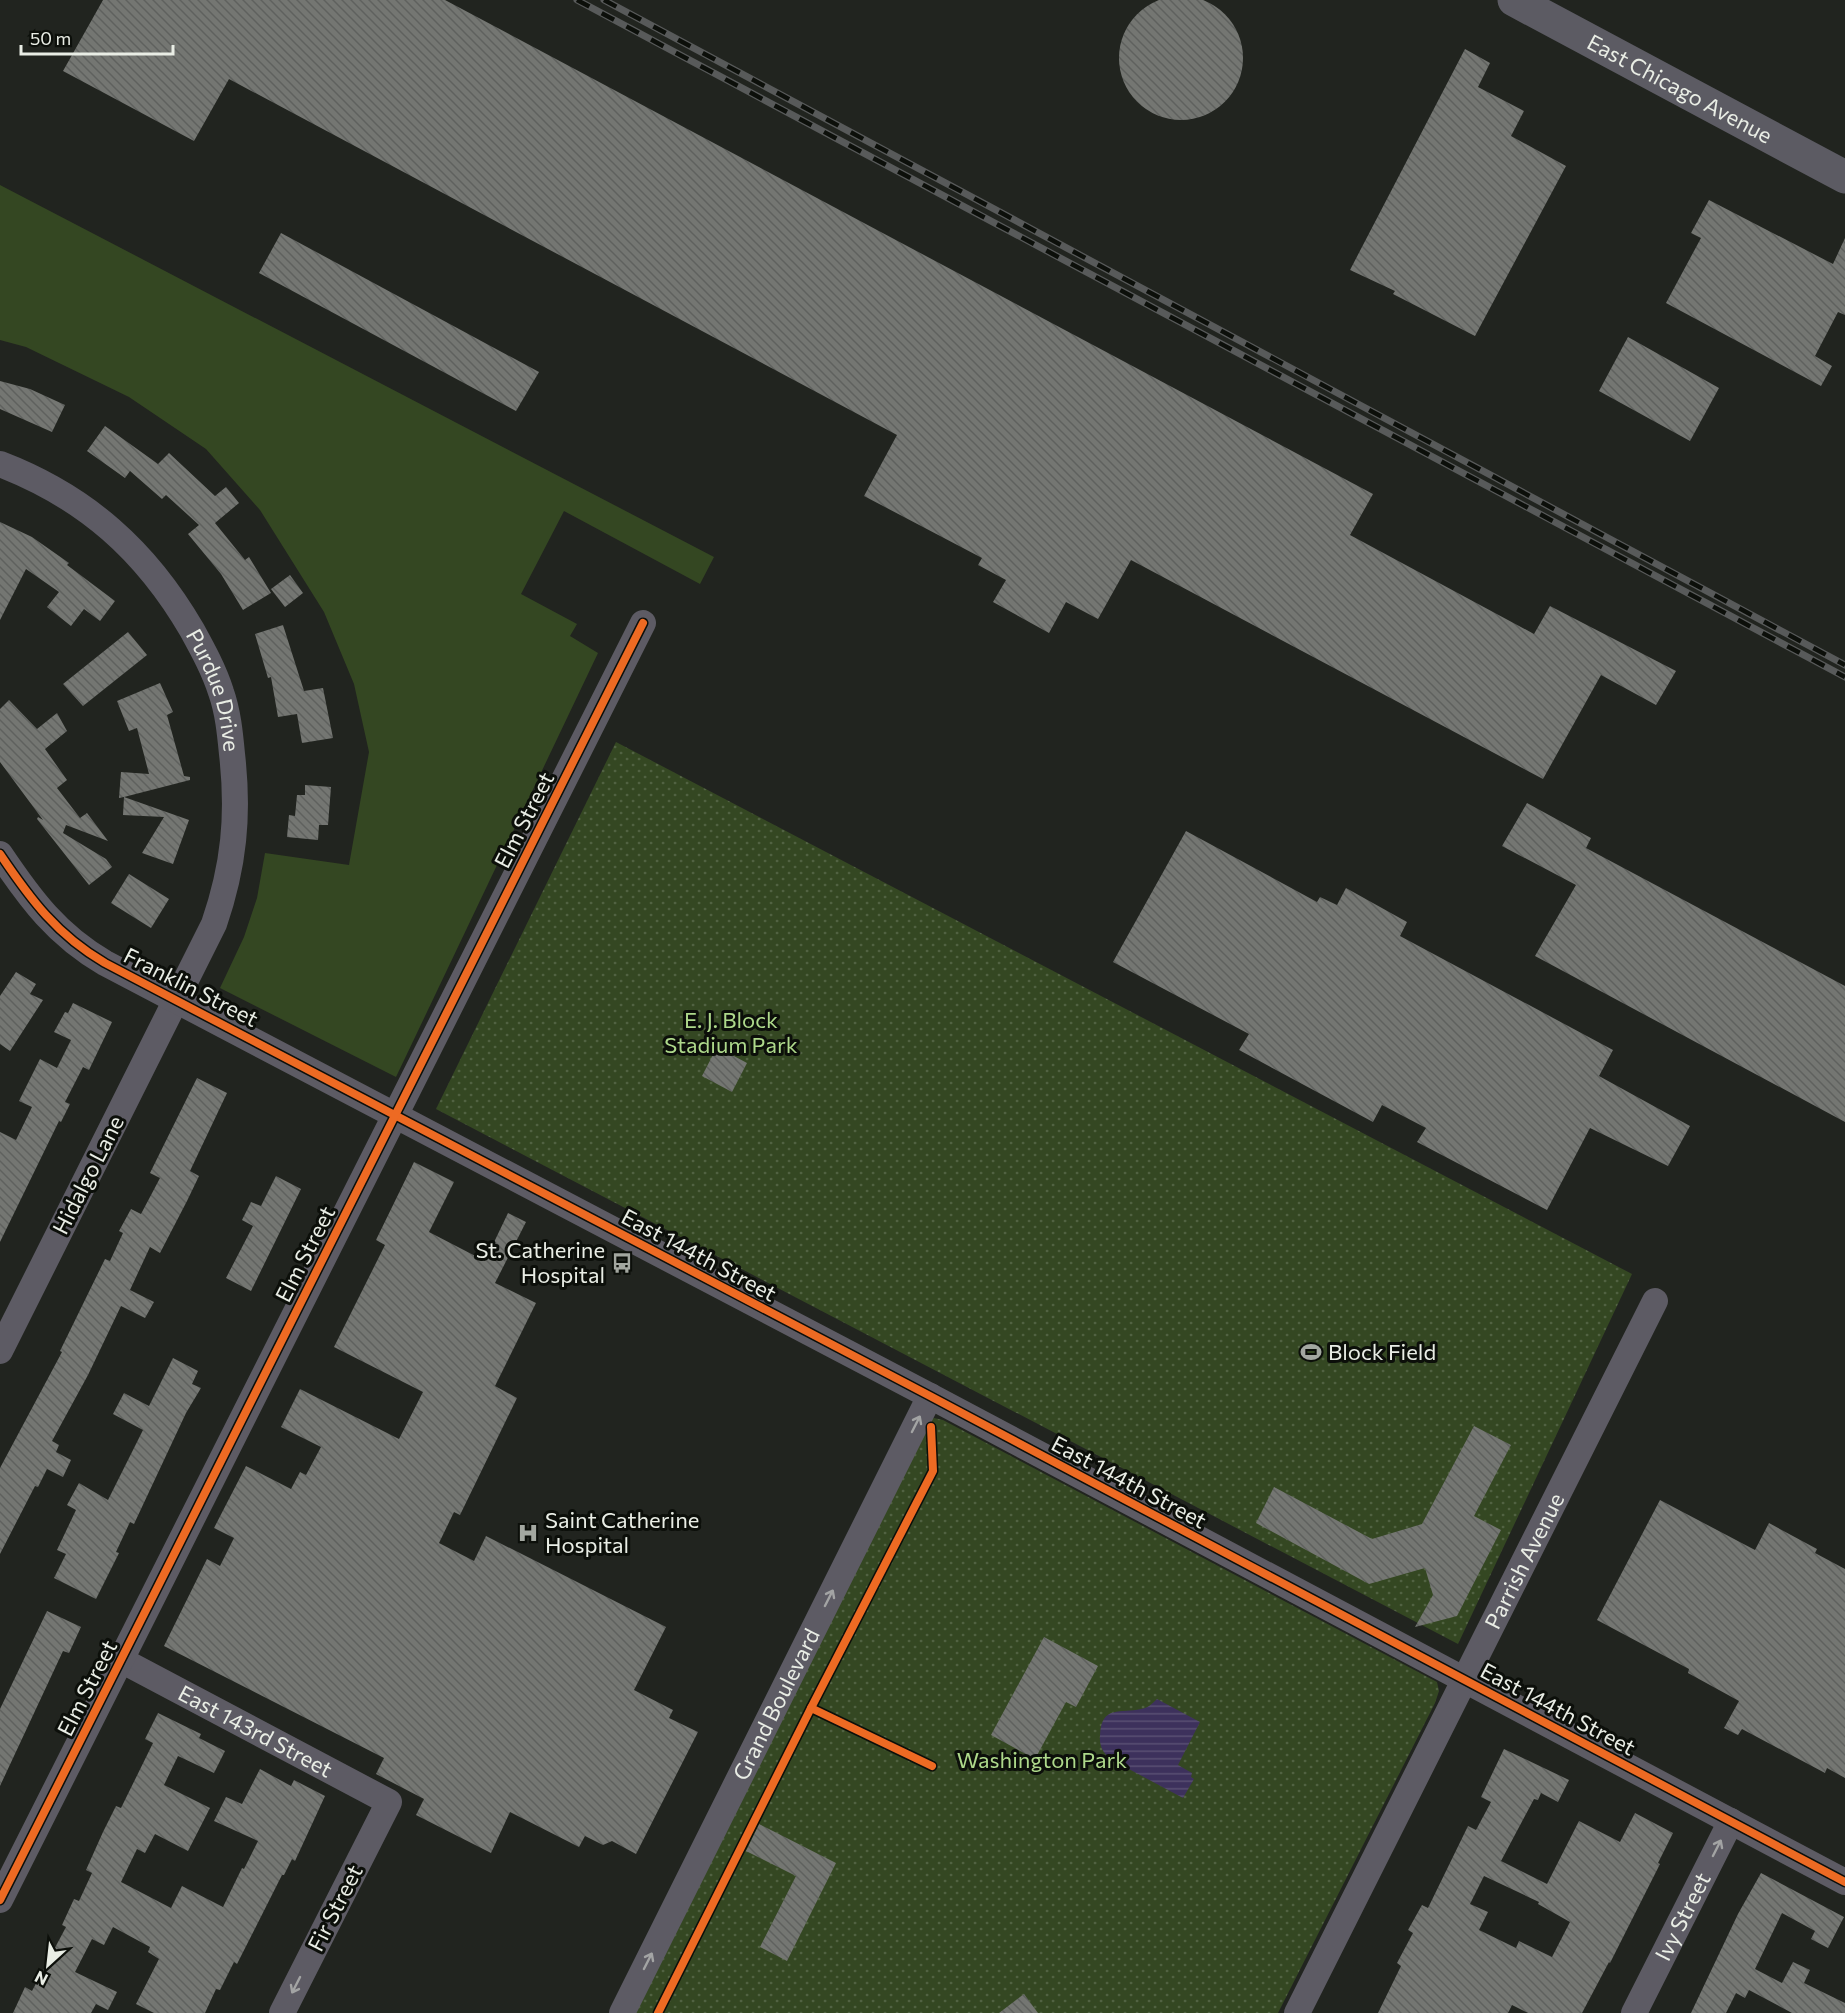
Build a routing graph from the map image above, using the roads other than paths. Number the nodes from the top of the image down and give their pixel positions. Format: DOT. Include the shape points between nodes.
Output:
graph roads {
  1 [pos="1514,0"];
  2 [pos="1845,177"];
  3 [pos="0,464"];
  4 [pos="643,623"];
  5 [pos="0,854"];
  6 [pos="177,1000"];
  7 [pos="395,1115"];
  8 [pos="1655,1301"];
  9 [pos="0,1351"];
  10 [pos="930,1396"];
  11 [pos="121,1660"];
  12 [pos="1465,1680"];
  13 [pos="389,1802"];
  14 [pos="1731,1821"];
  15 [pos="1845,1882"];
  16 [pos="0,1900"];
  17 [pos="282,2013"];
  18 [pos="622,2013"];
  19 [pos="1297,2013"];
  20 [pos="1634,2013"];
  1 -- 2 [label="main road, East Chicago Avenue"];
  3 -- 6 [label="street, Purdue Drive" via="68,497 104,522 135,552 185,619 221,692 234,769 234,845 225,894 214,924"];
  4 -- 7 [label="street, Elm Street"];
  5 -- 6 [label="street, Franklin Street" via="27,894 66,937 82,950"];
  6 -- 7 [label="street, Franklin Street"];
  6 -- 9 [label="street, Hidalgo Lane"];
  7 -- 10 [label="street, East 144th Street"];
  7 -- 11 [label="street, Elm Street"];
  8 -- 12 [label="street, Parrish Avenue"];
  10 -- 12 [label="street, East 144th Street"];
  18 -- 10 [label="street, Grand Boulevard, one-way"];
  11 -- 13 [label="street, East 143rd Street"];
  11 -- 16 [label="street, Elm Street"];
  12 -- 14 [label="street, East 144th Street"];
  12 -- 19 [label="street, Parrish Avenue"];
  13 -- 17 [label="street, Fir Street, one-way"];
  14 -- 15 [label="street, East 144th Street"];
  20 -- 14 [label="street, Ivy Street, one-way"];
}
